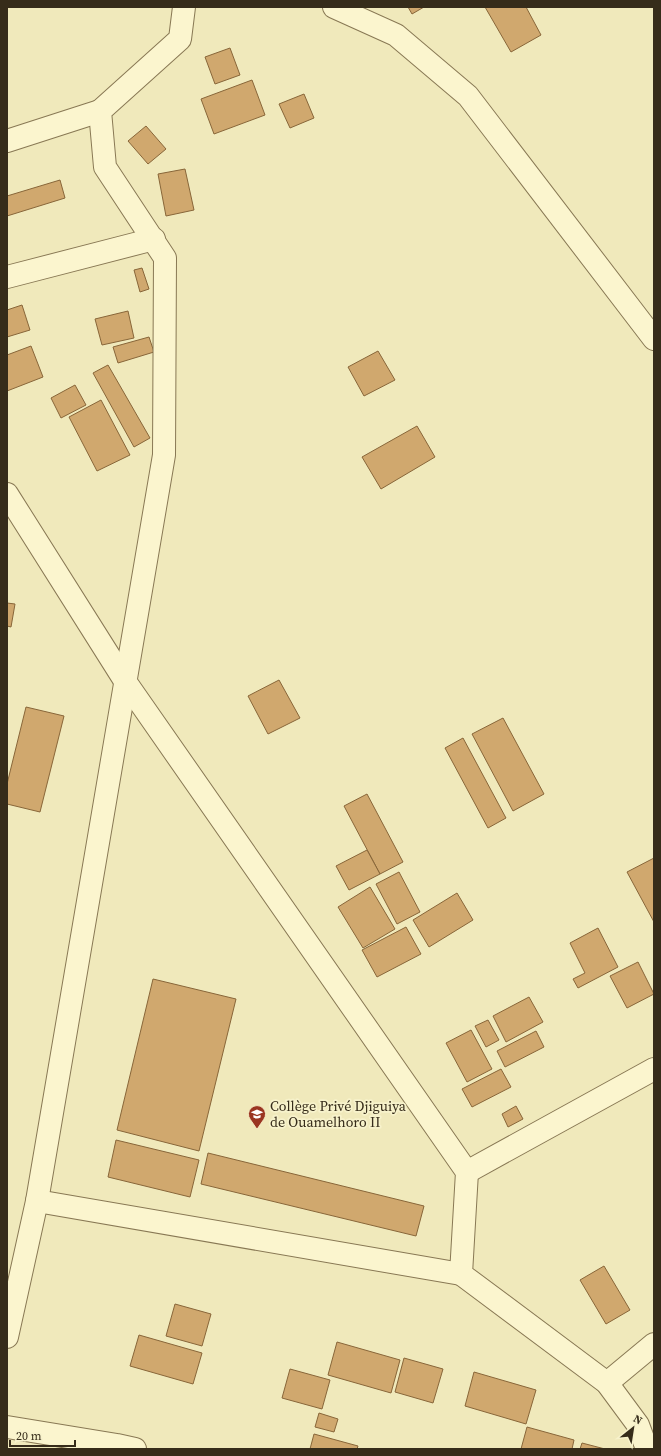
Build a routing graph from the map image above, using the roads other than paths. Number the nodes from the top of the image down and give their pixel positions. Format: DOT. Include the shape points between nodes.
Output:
graph roads {
  1 [pos="184,7"];
  2 [pos="334,7"];
  3 [pos="100,111"];
  4 [pos="7,141"];
  5 [pos="154,239"];
  6 [pos="7,277"];
  7 [pos="654,339"];
  8 [pos="7,494"];
  9 [pos="125,681"];
  10 [pos="654,1069"];
  11 [pos="467,1172"];
  12 [pos="37,1201"];
  13 [pos="461,1274"];
  14 [pos="7,1337"];
  15 [pos="654,1344"];
  16 [pos="607,1383"];
  17 [pos="7,1427"];
  18 [pos="135,1449"];
  19 [pos="647,1449"];
  1 -- 3 [label="street" via="180,39"];
  2 -- 7 [label="street" via="396,35 468,96"];
  3 -- 4 [label="street"];
  3 -- 5 [label="street" via="105,167"];
  5 -- 6 [label="street"];
  5 -- 9 [label="street" via="165,258 164,456"];
  8 -- 9 [label="street"];
  9 -- 11 [label="street"];
  9 -- 12 [label="street"];
  10 -- 11 [label="street"];
  11 -- 13 [label="street"];
  12 -- 13 [label="street"];
  12 -- 14 [label="street"];
  13 -- 16 [label="street"];
  15 -- 16 [label="street"];
  16 -- 19 [label="street" via="638,1425"];
  17 -- 18 [label="street"];
}
